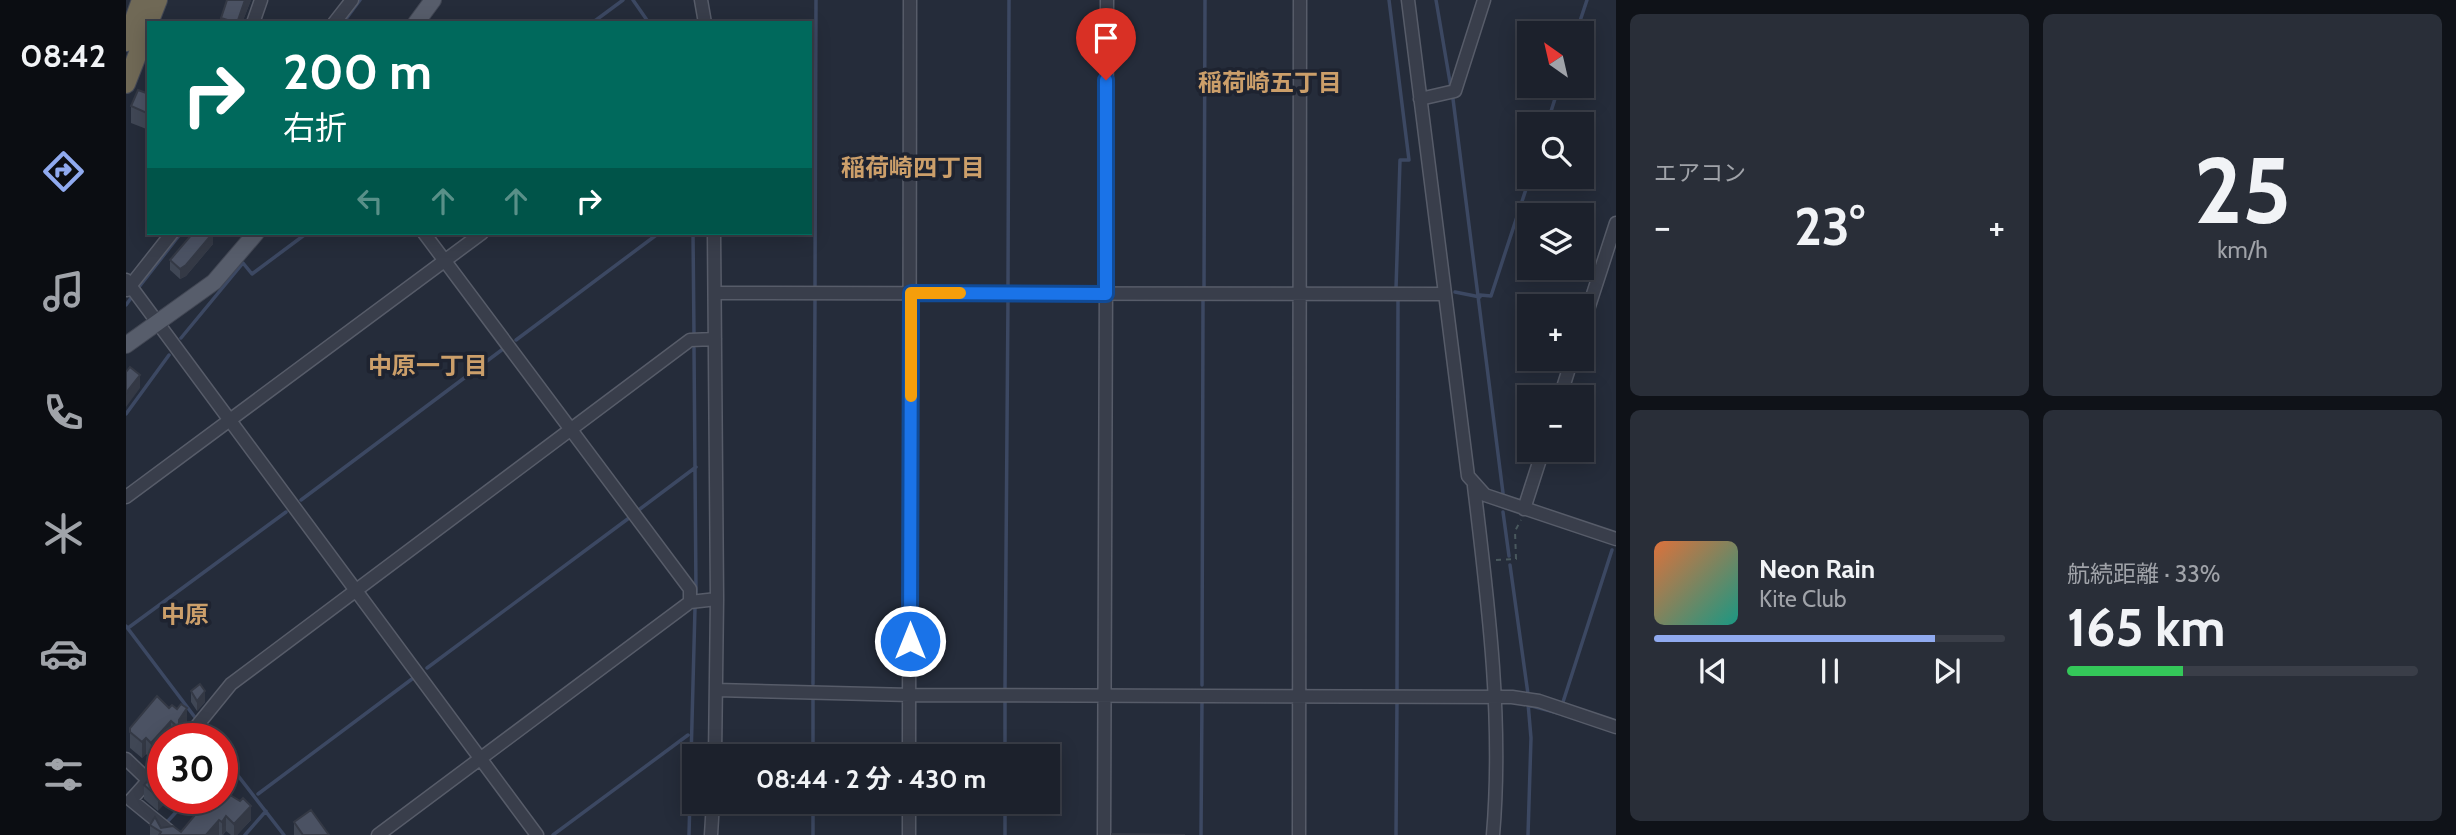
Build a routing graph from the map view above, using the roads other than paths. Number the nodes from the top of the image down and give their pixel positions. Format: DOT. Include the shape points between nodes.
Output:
graph roads {
  1 [pos="141,0"];
  2 [pos="158,0"];
  3 [pos="261,0"];
  4 [pos="433,0"];
  5 [pos="701,0"];
  6 [pos="910,0"];
  7 [pos="1107,0"];
  8 [pos="1300,0"];
  9 [pos="1408,0"];
  10 [pos="1484,0"];
  11 [pos="344,3"];
  12 [pos="150,21"];
  13 [pos="254,21"];
  14 [pos="335,21"];
  15 [pos="417,21"];
  16 [pos="705,21"];
  17 [pos="147,29"];
  18 [pos="126,42"];
  19 [pos="126,84"];
  20 [pos="1420,99"];
  21 [pos="1616,223"];
  22 [pos="170,235"];
  23 [pos="254,235"];
  24 [pos="425,235"];
  25 [pos="479,235"];
  26 [pos="714,235"];
  27 [pos="444,260"];
  28 [pos="127,286"];
  29 [pos="715,293"];
  30 [pos="911,293"];
  31 [pos="1106,294"];
  32 [pos="1445,294"];
  33 [pos="1593,294"];
  34 [pos="1301,295"];
  35 [pos="158,323"];
  36 [pos="715,339"];
  37 [pos="126,345"];
  38 [pos="231,420"];
  39 [pos="570,428"];
  40 [pos="1539,462"];
  41 [pos="1474,486"];
  42 [pos="126,498"];
  43 [pos="1525,509"];
  44 [pos="1616,539"];
  45 [pos="357,589"];
  46 [pos="717,600"];
  47 [pos="690,602"];
  48 [pos="717,690"];
  49 [pos="1104,694"];
  50 [pos="909,695"];
  51 [pos="1299,695"];
  52 [pos="1495,696"];
  53 [pos="199,723"];
  54 [pos="1616,727"];
  55 [pos="715,744"];
  56 [pos="909,744"];
  57 [pos="479,758"];
  58 [pos="126,759"];
  59 [pos="147,779"];
  60 [pos="147,781"];
  61 [pos="147,814"];
  62 [pos="147,814"];
  63 [pos="712,814"];
  64 [pos="909,814"];
  65 [pos="170,834"];
  66 [pos="378,835"];
  67 [pos="537,835"];
  68 [pos="710,835"];
  69 [pos="909,835"];
  70 [pos="1104,835"];
  71 [pos="1299,835"];
  72 [pos="1493,835"];
  1 -- 18 [label="highway"];
  2 -- 12 [label="highway"];
  3 -- 13 [label="street"];
  4 -- 15 [label="main road"];
  5 -- 16 [label="street"];
  6 -- 30 [label="street"];
  7 -- 31 [label="street"];
  8 -- 34 [label="street"];
  9 -- 20 [label="street"];
  10 -- 20 [label="street" via="1455,91"];
  11 -- 14 [label="street"];
  17 -- 19 [label="highway"];
  20 -- 32 [label="street"];
  21 -- 33 [label="street"];
  22 -- 28 [label="street"];
  23 -- 35 [label="main road" via="214,282"];
  24 -- 27 [label="street"];
  25 -- 27 [label="street"];
  26 -- 29 [label="street"];
  27 -- 38 [label="street"];
  27 -- 39 [label="street"];
  28 -- 35 [label="street"];
  29 -- 30 [label="street"];
  29 -- 36 [label="street"];
  30 -- 31 [label="street"];
  30 -- 50 [label="street"];
  31 -- 34 [label="street"];
  31 -- 49 [label="street"];
  32 -- 34 [label="street"];
  32 -- 41 [label="street" via="1465,462"];
  34 -- 51 [label="street"];
  35 -- 37 [label="main road"];
  35 -- 38 [label="street"];
  36 -- 39 [label="street" via="690,340"];
  36 -- 46 [label="street"];
  38 -- 42 [label="street"];
  38 -- 45 [label="street"];
  39 -- 45 [label="street"];
  39 -- 47 [label="street" via="690,589"];
  40 -- 43 [label="street"];
  41 -- 43 [label="street" via="1485,495"];
  41 -- 52 [label="street"];
  43 -- 44 [label="street"];
  45 -- 53 [label="street" via="231,684"];
  45 -- 57 [label="street"];
  46 -- 47 [label="street"];
  46 -- 48 [label="street"];
  47 -- 57 [label="street"];
  48 -- 50 [label="street"];
  48 -- 55 [label="street"];
  49 -- 50 [label="street"];
  49 -- 51 [label="street"];
  49 -- 70 [label="street"];
  50 -- 56 [label="street"];
  51 -- 52 [label="street"];
  51 -- 71 [label="street"];
  52 -- 54 [label="street" via="1539,701"];
  52 -- 72 [label="street" via="1498,774"];
  57 -- 66 [label="street"];
  57 -- 67 [label="street"];
  58 -- 59 [label="street"];
  60 -- 62 [label="street" via="131,800"];
  61 -- 65 [label="street"];
  63 -- 68 [label="street"];
  64 -- 69 [label="street"];
}
